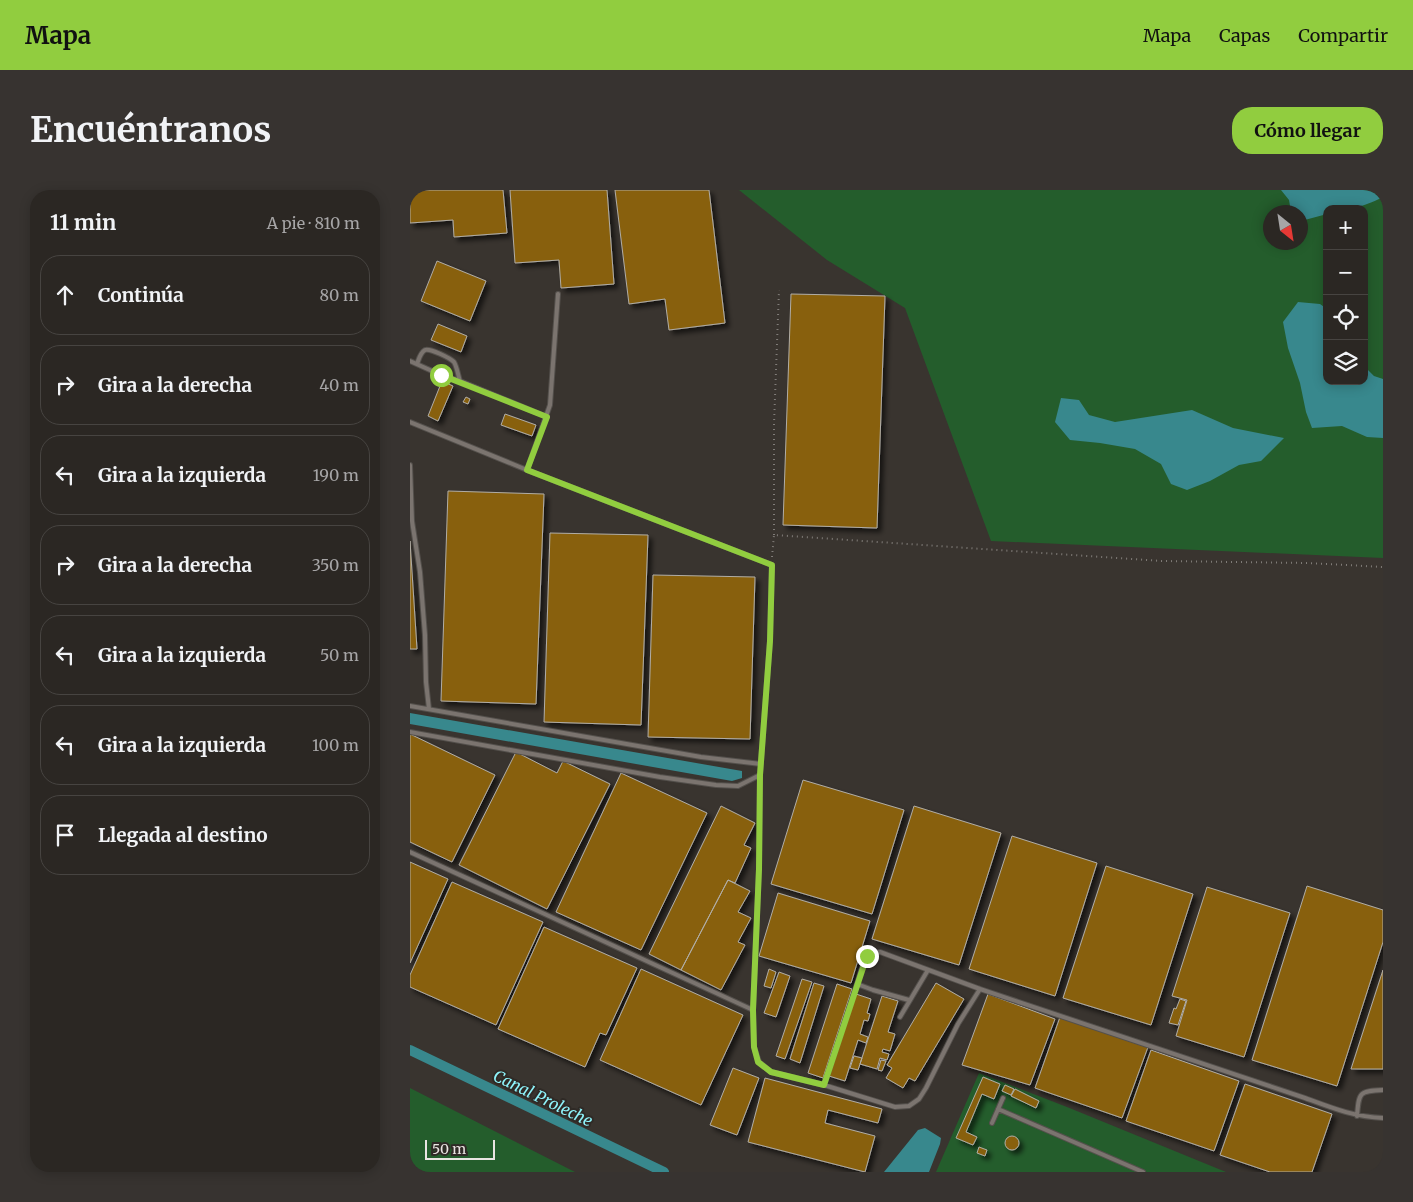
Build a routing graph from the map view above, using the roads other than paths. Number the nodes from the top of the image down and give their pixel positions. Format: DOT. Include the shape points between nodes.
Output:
graph roads {
  1 [pos="558,294"];
  2 [pos="410,361"];
  3 [pos="417,364"];
  4 [pos="460,381"];
  5 [pos="547,417"];
  6 [pos="410,422"];
  7 [pos="410,465"];
  8 [pos="527,470"];
  9 [pos="410,706"];
  10 [pos="429,709"];
  11 [pos="410,732"];
  12 [pos="761,764"];
  13 [pos="760,775"];
  14 [pos="410,852"];
  15 [pos="928,970"];
  16 [pos="857,984"];
  17 [pos="980,989"];
  18 [pos="910,1000"];
  19 [pos="753,1010"];
  20 [pos="900,1017"];
  21 [pos="824,1085"];
  22 [pos="1383,1090"];
  23 [pos="1003,1098"];
  24 [pos="998,1109"];
  25 [pos="1357,1116"];
  26 [pos="1383,1118"];
  27 [pos="992,1123"];
  28 [pos="1143,1172"];
  1 -- 5 [label="lane"];
  2 -- 3 [label="lane"];
  3 -- 4 [label="lane"];
  3 -- 4 [label="lane" via="421,354 430,349 455,363"];
  4 -- 5 [label="lane"];
  5 -- 8 [label="lane"];
  6 -- 8 [label="lane"];
  7 -- 10 [label="lane"];
  8 -- 12 [label="lane" via="772,565"];
  9 -- 10 [label="lane"];
  10 -- 12 [label="lane" via="701,757"];
  11 -- 13 [label="lane" via="716,785 738,786"];
  12 -- 13 [label="lane"];
  13 -- 19 [label="lane"];
  14 -- 19 [label="lane"];
  15 -- 16 [label="lane" via="873,952 867,956"];
  15 -- 17 [label="lane"];
  15 -- 18 [label="lane"];
  16 -- 18 [label="lane"];
  16 -- 21 [label="lane"];
  17 -- 21 [label="lane" via="958,1024 926,1088 909,1106 895,1107"];
  17 -- 25 [label="lane"];
  18 -- 20 [label="lane"];
  19 -- 21 [label="lane" via="754,1047 758,1062 771,1072"];
  22 -- 25 [label="lane" via="1367,1090 1361,1094"];
  23 -- 24 [label="lane"];
  24 -- 27 [label="lane"];
  24 -- 28 [label="lane"];
  25 -- 26 [label="lane"];
}
